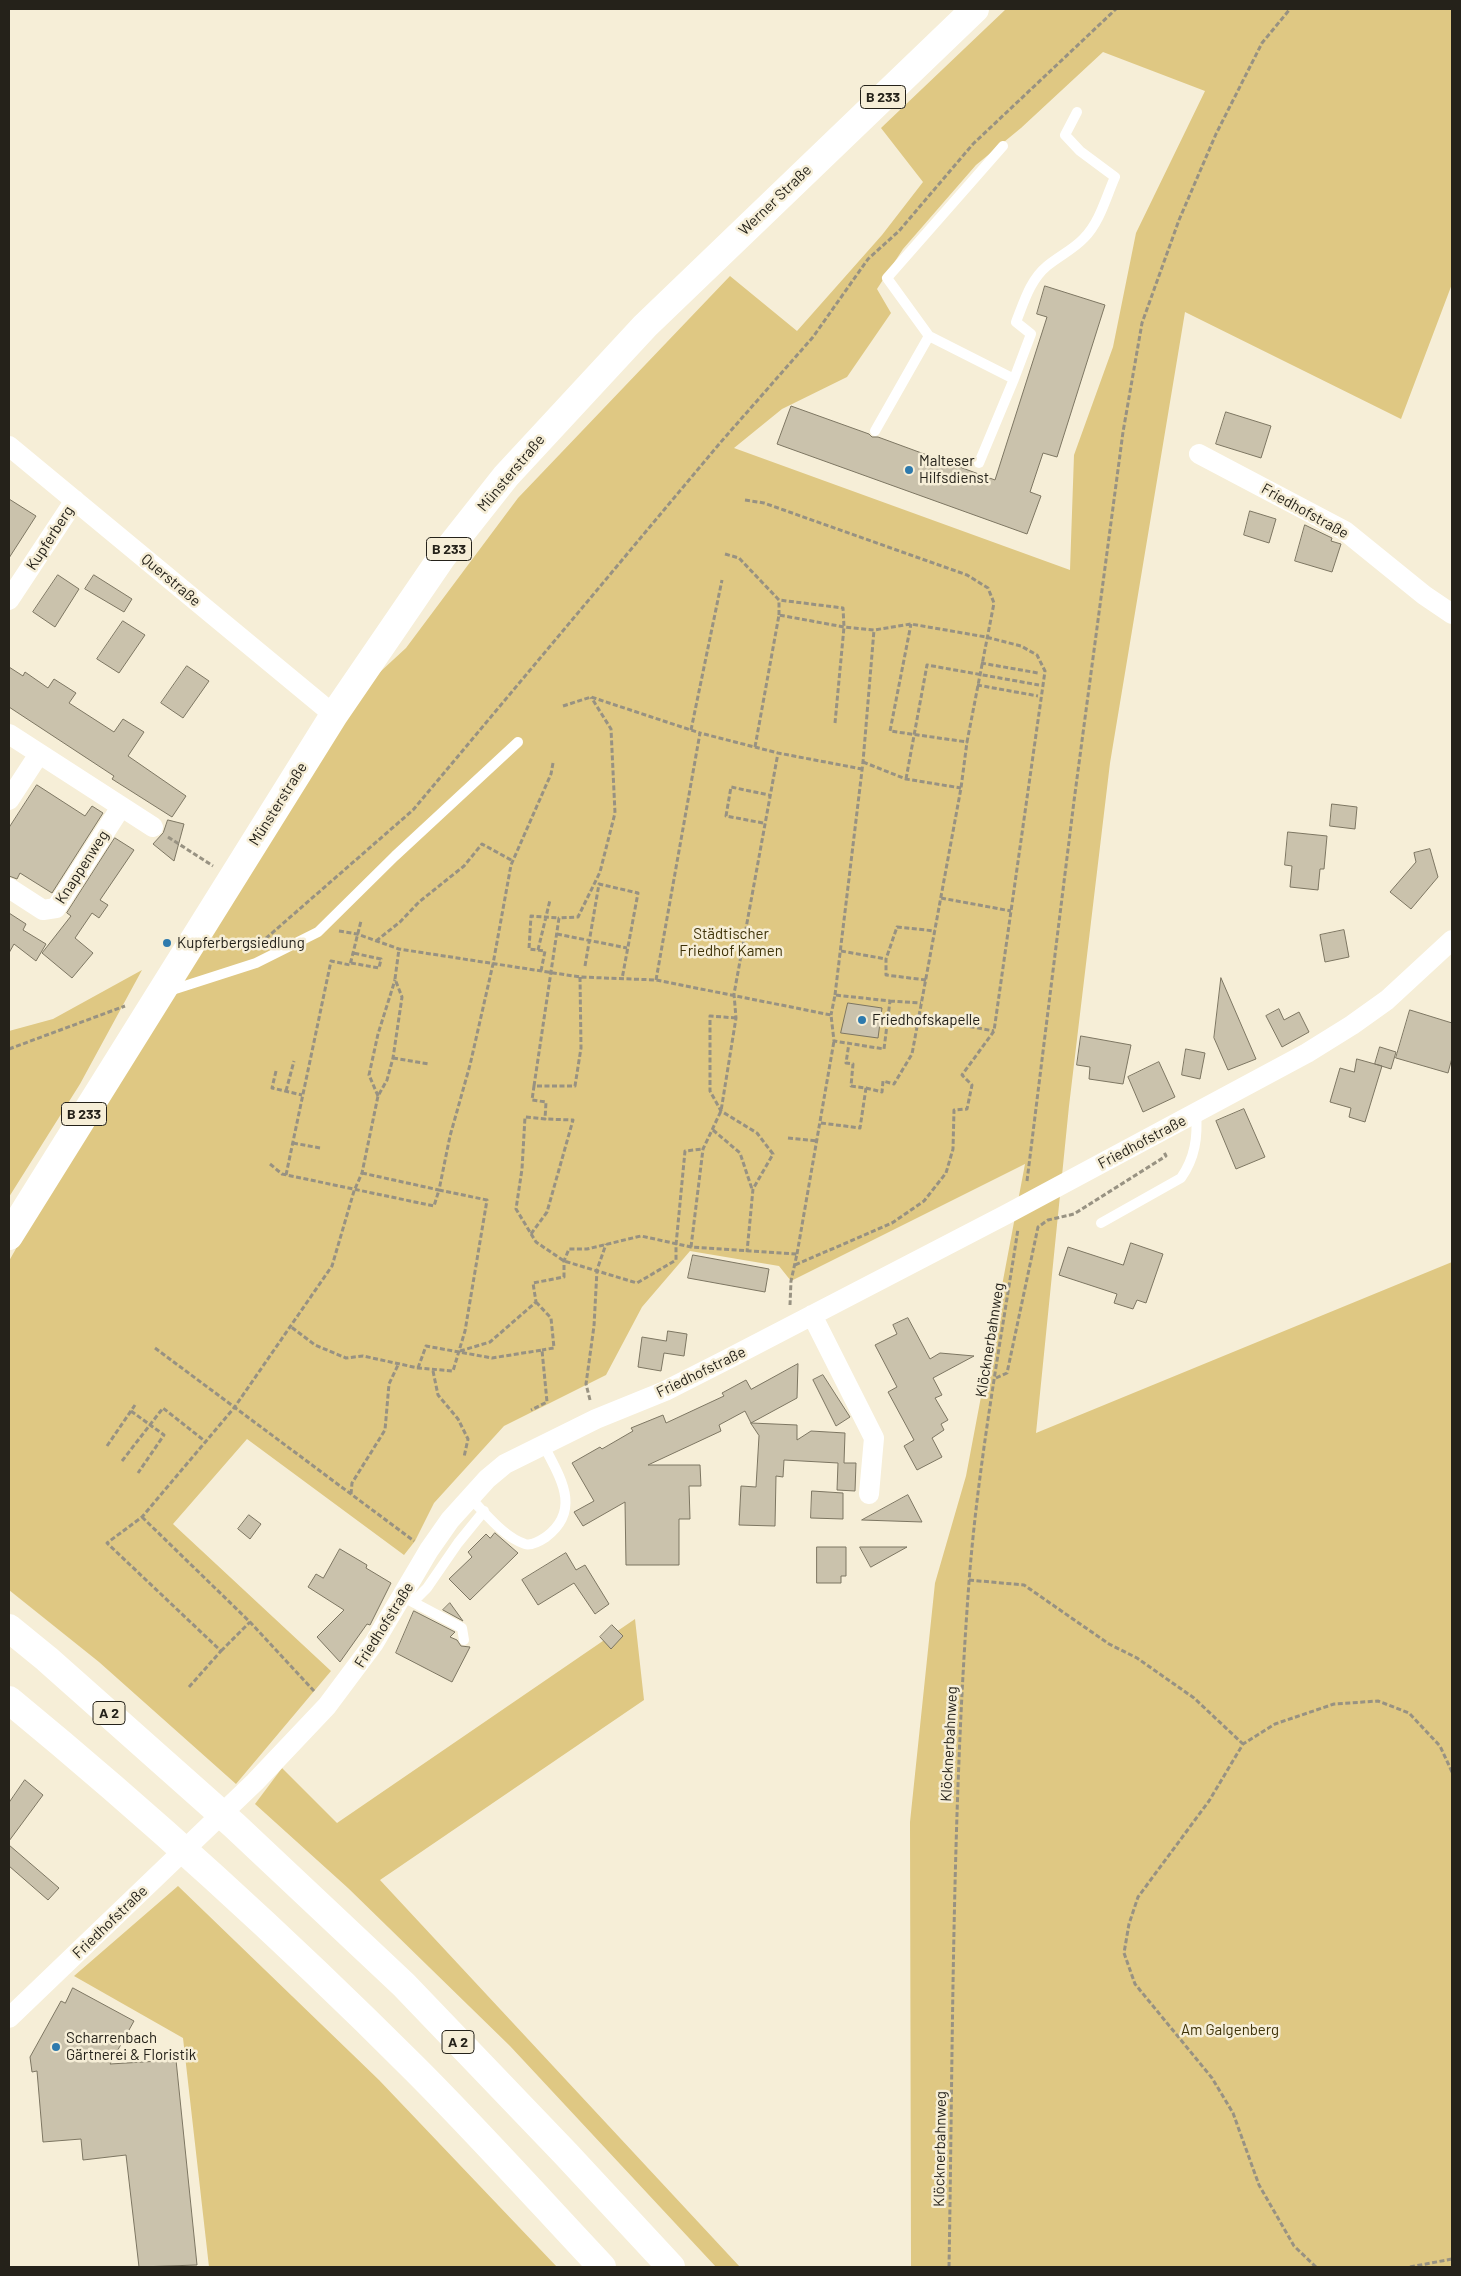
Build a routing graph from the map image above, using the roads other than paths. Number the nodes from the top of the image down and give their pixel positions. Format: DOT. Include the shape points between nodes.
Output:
graph roads {
  1 [pos="975,9"];
  2 [pos="1077,112"];
  3 [pos="1003,146"];
  4 [pos="929,336"];
  5 [pos="1014,380"];
  6 [pos="580,395"];
  7 [pos="875,431"];
  8 [pos="9,446"];
  9 [pos="1199,454"];
  10 [pos="979,464"];
  11 [pos="74,500"];
  12 [pos="9,600"];
  13 [pos="1452,614"];
  14 [pos="334,715"];
  15 [pos="9,734"];
  16 [pos="518,742"];
  17 [pos="39,754"];
  18 [pos="9,800"];
  19 [pos="121,807"];
  20 [pos="153,827"];
  21 [pos="9,888"];
  22 [pos="1452,940"];
  23 [pos="160,994"];
  24 [pos="1196,1113"];
  25 [pos="1101,1223"];
  26 [pos="9,1236"];
  27 [pos="812,1315"];
  28 [pos="543,1444"];
  29 [pos="869,1494"];
  30 [pos="469,1496"];
  31 [pos="484,1511"];
  32 [pos="408,1599"];
  33 [pos="9,1628"];
  34 [pos="464,1640"];
  35 [pos="9,1700"];
  36 [pos="9,2018"];
  37 [pos="602,2267"];
  38 [pos="671,2267"];
  1 -- 6 [label="main road, Werner Straße / B 233" via="713,260"];
  2 -- 5 [label="lane" via="1065,135 1080,151 1116,176 1093,227 1083,240 1046,266 1029,289 1016,322 1032,334"];
  3 -- 4 [label="lane" via="887,278"];
  4 -- 5 [label="lane"];
  4 -- 7 [label="lane"];
  5 -- 10 [label="lane"];
  6 -- 14 [label="main road, Münsterstraße / B 233" via="506,476 442,557"];
  8 -- 11 [label="street, Querstraße"];
  9 -- 13 [label="street, Friedhofstraße" via="1345,531"];
  11 -- 12 [label="street, Kupferberg"];
  11 -- 14 [label="street, Querstraße"];
  14 -- 23 [label="main road, Münsterstraße / B 233"];
  15 -- 17 [label="street"];
  16 -- 23 [label="lane" via="318,932 256,963"];
  17 -- 18 [label="street"];
  17 -- 19 [label="street"];
  19 -- 20 [label="street"];
  19 -- 21 [label="street, Knappenweg" via="56,908 43,910"];
  22 -- 24 [label="street, Friedhofstraße" via="1387,1000 1352,1025"];
  23 -- 26 [label="main road, Münsterstraße / B 233"];
  24 -- 25 [label="lane" via="1198,1135 1190,1166 1182,1178"];
  24 -- 27 [label="street, Friedhofstraße" via="1031,1192 1013,1219"];
  27 -- 28 [label="street, Friedhofstraße" via="664,1391"];
  27 -- 29 [label="street" via="874,1438"];
  28 -- 30 [label="street, Friedhofstraße" via="505,1464"];
  28 -- 31 [label="lane" via="567,1501 561,1522 554,1531 530,1545 523,1544 506,1533"];
  30 -- 31 [label="lane"];
  30 -- 32 [label="street, Friedhofstraße" via="429,1550"];
  31 -- 32 [label="lane" via="427,1588"];
  32 -- 34 [label="lane" via="462,1628"];
  32 -- 36 [label="street, Friedhofstraße" via="328,1706 248,1789"];
  33 -- 38 [label="main road, A 2" via="235,1826 404,1986"];
  35 -- 37 [label="main road" via="170,1839 325,1981 415,2069"];
}
